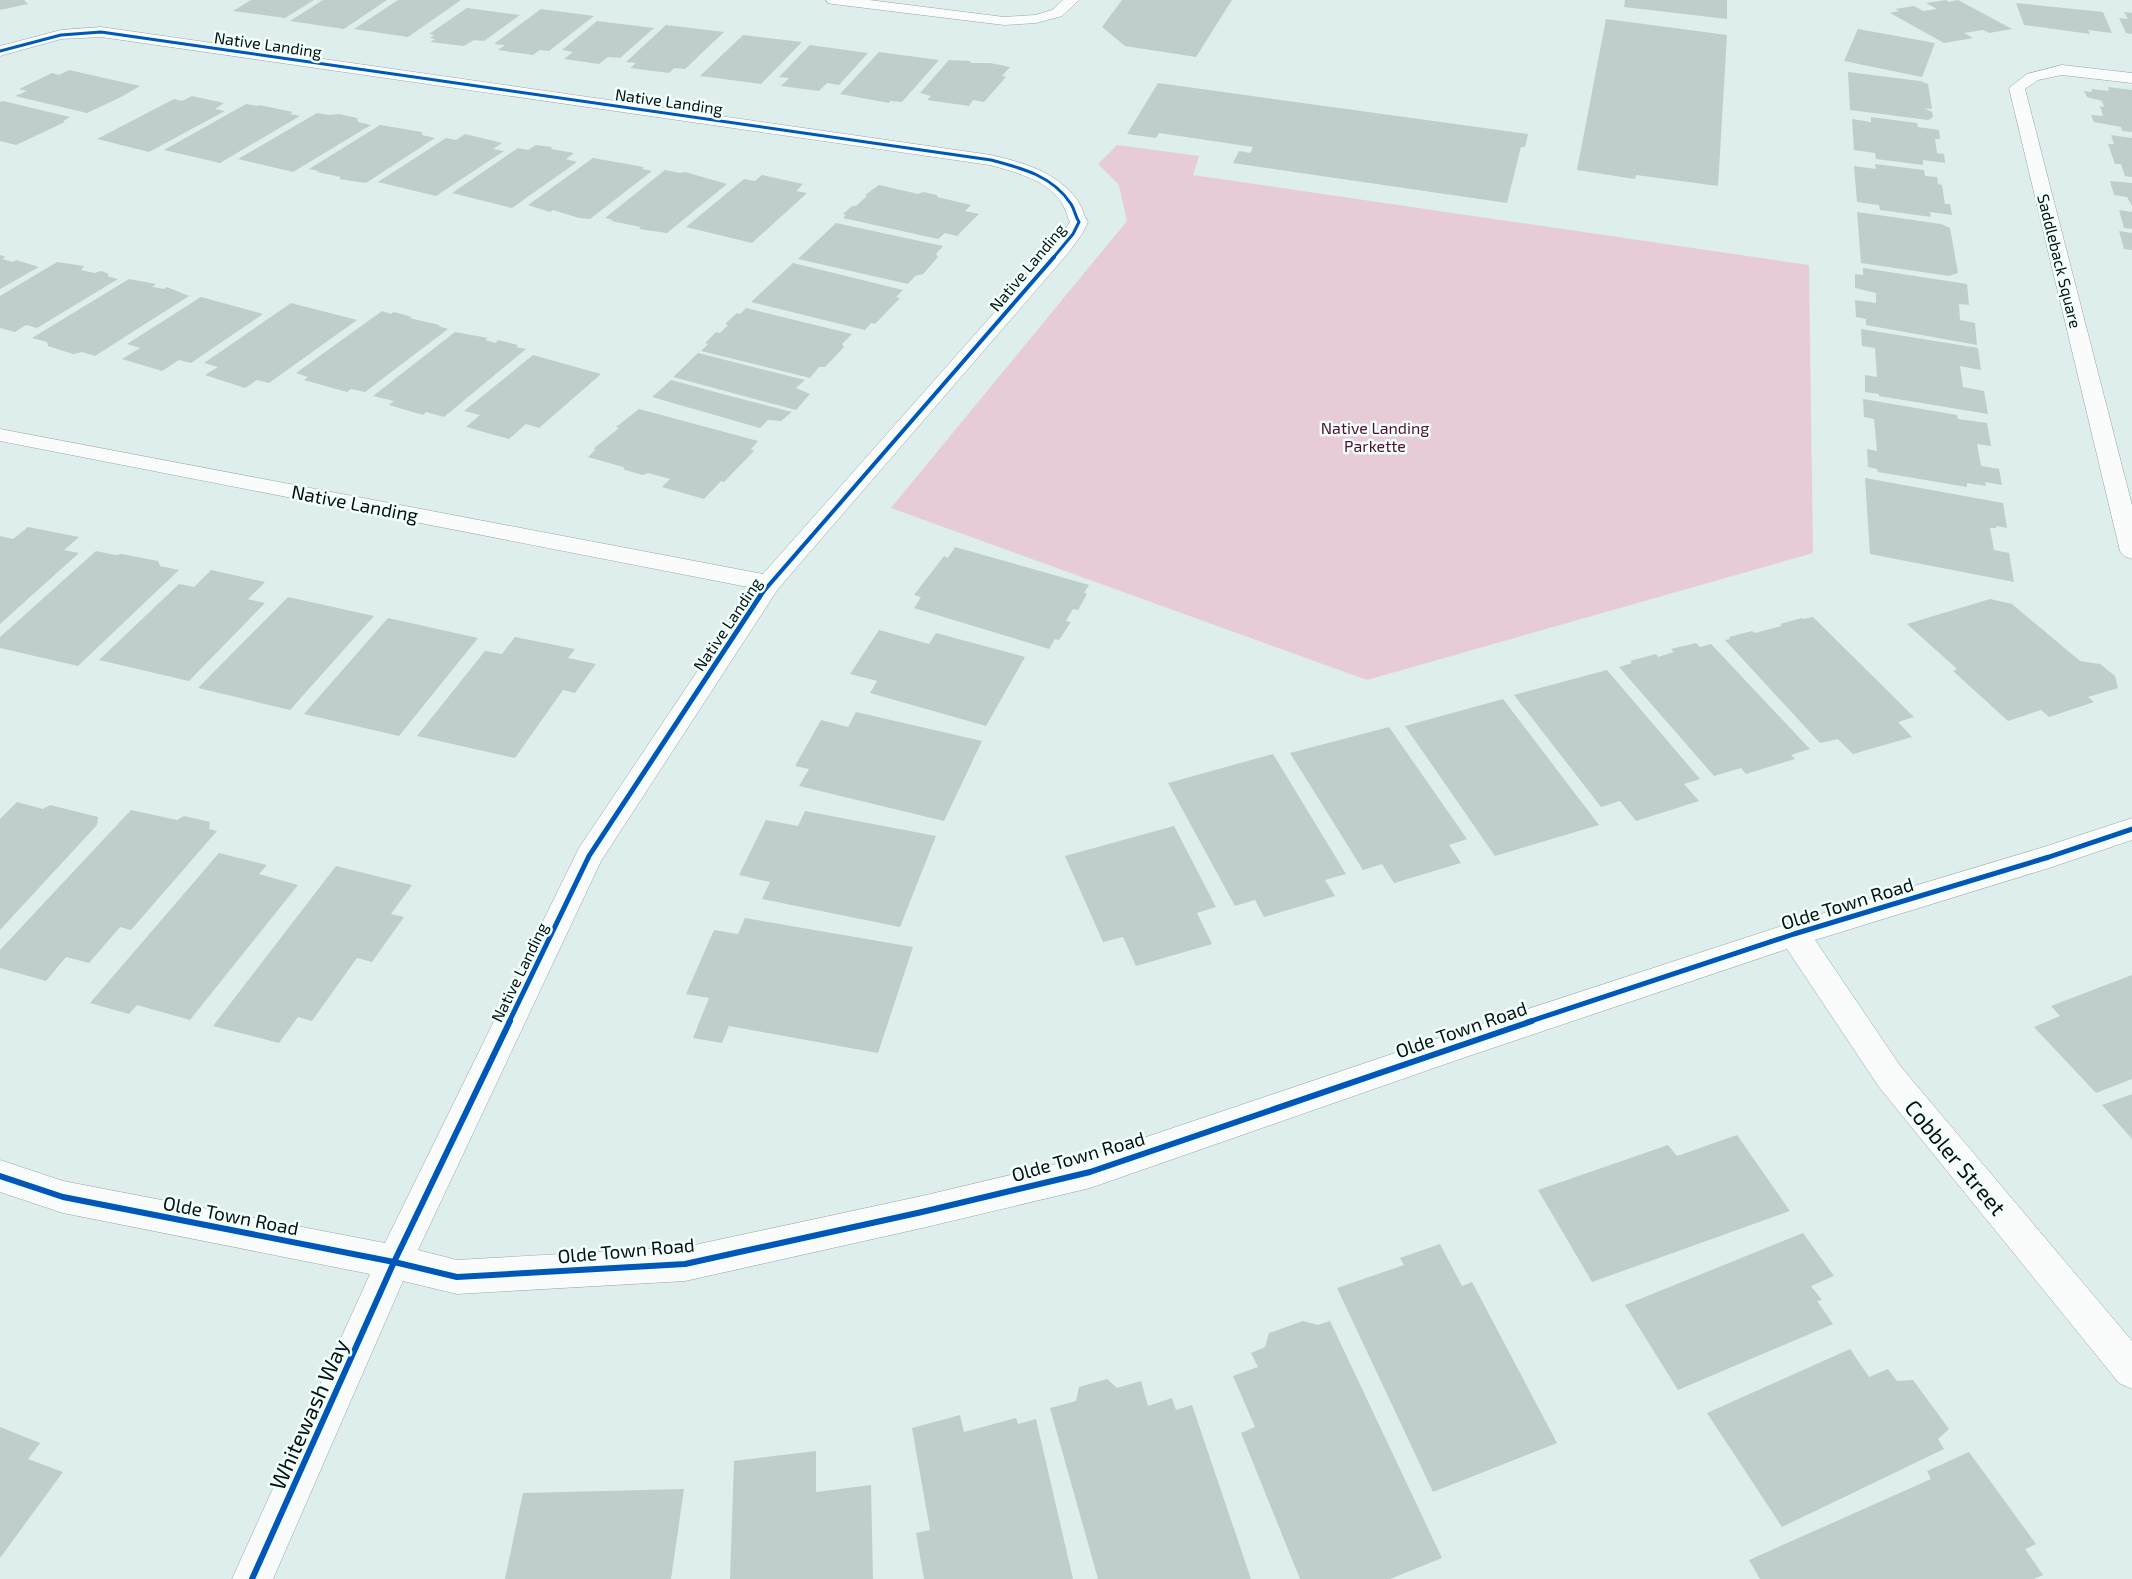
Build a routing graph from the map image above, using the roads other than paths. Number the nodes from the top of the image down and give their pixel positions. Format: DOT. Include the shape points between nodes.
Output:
graph roads {
  1 [pos="833,0"];
  2 [pos="972,0"];
  3 [pos="1072,0"];
  4 [pos="959,15"];
  5 [pos="0,51"];
  6 [pos="2132,78"];
  7 [pos="0,435"];
  8 [pos="2132,551"];
  9 [pos="769,582"];
  10 [pos="2132,829"];
  11 [pos="1794,934"];
  12 [pos="0,1176"];
  13 [pos="394,1262"];
  14 [pos="2132,1370"];
  15 [pos="252,1579"];
  1 -- 4 [label="street"];
  2 -- 4 [label="street"];
  3 -- 4 [label="street" via="1057,13 1036,20 1004,21"];
  5 -- 9 [label="street, Native Landing" via="84,32 140,36 167,43 991,160 1031,170 1058,187 1073,207 1079,222 1073,234"];
  6 -- 8 [label="street, Saddleback Square" via="2062,70 2033,76 2017,88"];
  7 -- 9 [label="street, Native Landing"];
  9 -- 13 [label="street, Native Landing" via="589,856"];
  10 -- 11 [label="street, Olde Town Road" via="2049,858"];
  11 -- 13 [label="street, Olde Town Road" via="1090,1172 922,1212 685,1264 458,1277"];
  11 -- 14 [label="street, Cobbler Street" via="1890,1077"];
  12 -- 13 [label="street, Olde Town Road" via="63,1197"];
  13 -- 15 [label="street, Whitewash Way"];
}
